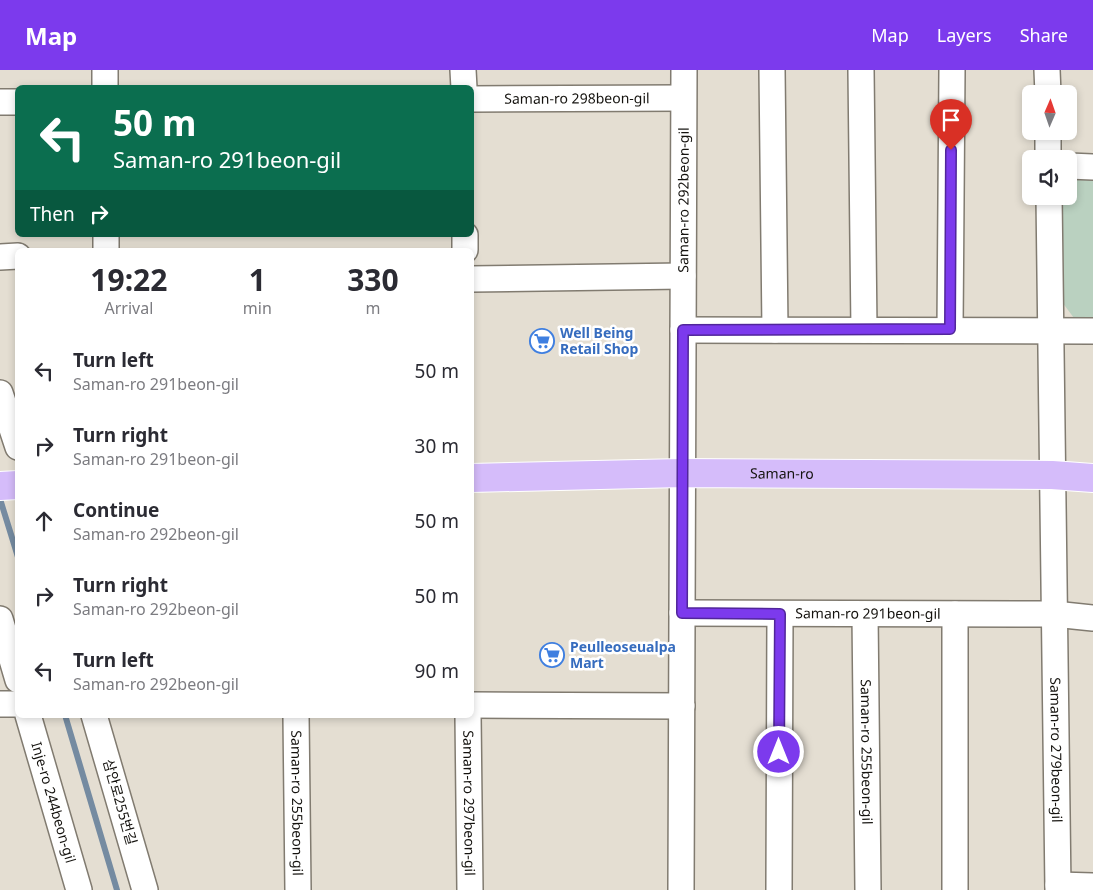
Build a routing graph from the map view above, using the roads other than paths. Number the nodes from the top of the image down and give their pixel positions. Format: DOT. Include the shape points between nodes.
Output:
graph roads {
  1 [pos="105,70"];
  2 [pos="464,70"];
  3 [pos="684,70"];
  4 [pos="772,70"];
  5 [pos="861,70"];
  6 [pos="952,70"];
  7 [pos="1047,70"];
  8 [pos="105,85"];
  9 [pos="464,85"];
  10 [pos="1048,85"];
  11 [pos="684,98"];
  12 [pos="474,99"];
  13 [pos="0,102"];
  14 [pos="15,102"];
  15 [pos="1077,166"];
  16 [pos="1093,167"];
  17 [pos="1049,205"];
  18 [pos="15,256"];
  19 [pos="0,257"];
  20 [pos="683,276"];
  21 [pos="474,278"];
  22 [pos="950,329"];
  23 [pos="1050,329"];
  24 [pos="683,330"];
  25 [pos="775,330"];
  26 [pos="864,330"];
  27 [pos="1093,331"];
  28 [pos="0,393"];
  29 [pos="15,438"];
  30 [pos="682,473"];
  31 [pos="1052,475"];
  32 [pos="474,478"];
  33 [pos="1093,478"];
  34 [pos="15,485"];
  35 [pos="0,486"];
  36 [pos="682,613"];
  37 [pos="780,614"];
  38 [pos="866,614"];
  39 [pos="955,614"];
  40 [pos="1054,614"];
  41 [pos="1093,618"];
  42 [pos="0,619"];
  43 [pos="15,670"];
  44 [pos="0,704"];
  45 [pos="15,704"];
  46 [pos="474,705"];
  47 [pos="682,706"];
  48 [pos="29,718"];
  49 [pos="95,718"];
  50 [pos="296,718"];
  51 [pos="468,718"];
  52 [pos="1093,886"];
  53 [pos="1058,888"];
  54 [pos="79,890"];
  55 [pos="146,890"];
  56 [pos="298,890"];
  57 [pos="470,890"];
  58 [pos="681,890"];
  59 [pos="779,890"];
  60 [pos="868,890"];
  61 [pos="954,890"];
  1 -- 8 [label="street"];
  2 -- 9 [label="street"];
  3 -- 11 [label="street, Saman-ro 292beon-gil"];
  4 -- 25 [label="street"];
  5 -- 26 [label="street"];
  6 -- 22 [label="street"];
  7 -- 10 [label="street"];
  11 -- 12 [label="street, Saman-ro 298beon-gil"];
  11 -- 20 [label="street, Saman-ro 292beon-gil"];
  13 -- 14 [label="street"];
  15 -- 16 [label="street"];
  17 -- 23 [label="street, Saman-ro 279beon-gil"];
  18 -- 19 [label="street"];
  20 -- 21 [label="street"];
  20 -- 24 [label="street, Saman-ro 292beon-gil"];
  22 -- 23 [label="street"];
  22 -- 26 [label="street"];
  23 -- 27 [label="street"];
  23 -- 31 [label="street, Saman-ro 279beon-gil"];
  24 -- 25 [label="street"];
  24 -- 30 [label="street, Saman-ro 292beon-gil"];
  25 -- 26 [label="street"];
  28 -- 29 [label="street"];
  30 -- 31 [label="main road, Saman-ro"];
  30 -- 32 [label="main road, Saman-ro"];
  30 -- 36 [label="street"];
  31 -- 33 [label="main road, Saman-ro"];
  31 -- 40 [label="street, Saman-ro 279beon-gil"];
  34 -- 35 [label="main road"];
  36 -- 37 [label="street, Saman-ro 291beon-gil"];
  36 -- 47 [label="street"];
  37 -- 38 [label="street, Saman-ro 291beon-gil"];
  37 -- 59 [label="street"];
  38 -- 39 [label="street, Saman-ro 291beon-gil"];
  38 -- 60 [label="street, Saman-ro 255beon-gil"];
  39 -- 40 [label="street, Saman-ro 291beon-gil"];
  39 -- 61 [label="street"];
  40 -- 41 [label="street"];
  40 -- 53 [label="street, Saman-ro 279beon-gil"];
  42 -- 43 [label="street"];
  44 -- 45 [label="street"];
  46 -- 47 [label="street"];
  47 -- 58 [label="street"];
  48 -- 54 [label="street, Inje-ro 244beon-gil"];
  49 -- 55 [label="street, 삼안로255번길"];
  50 -- 56 [label="street, Saman-ro 255beon-gil"];
  51 -- 57 [label="street, Saman-ro 297beon-gil"];
  52 -- 53 [label="street, Saman-ro 279beon-gil"];
}
